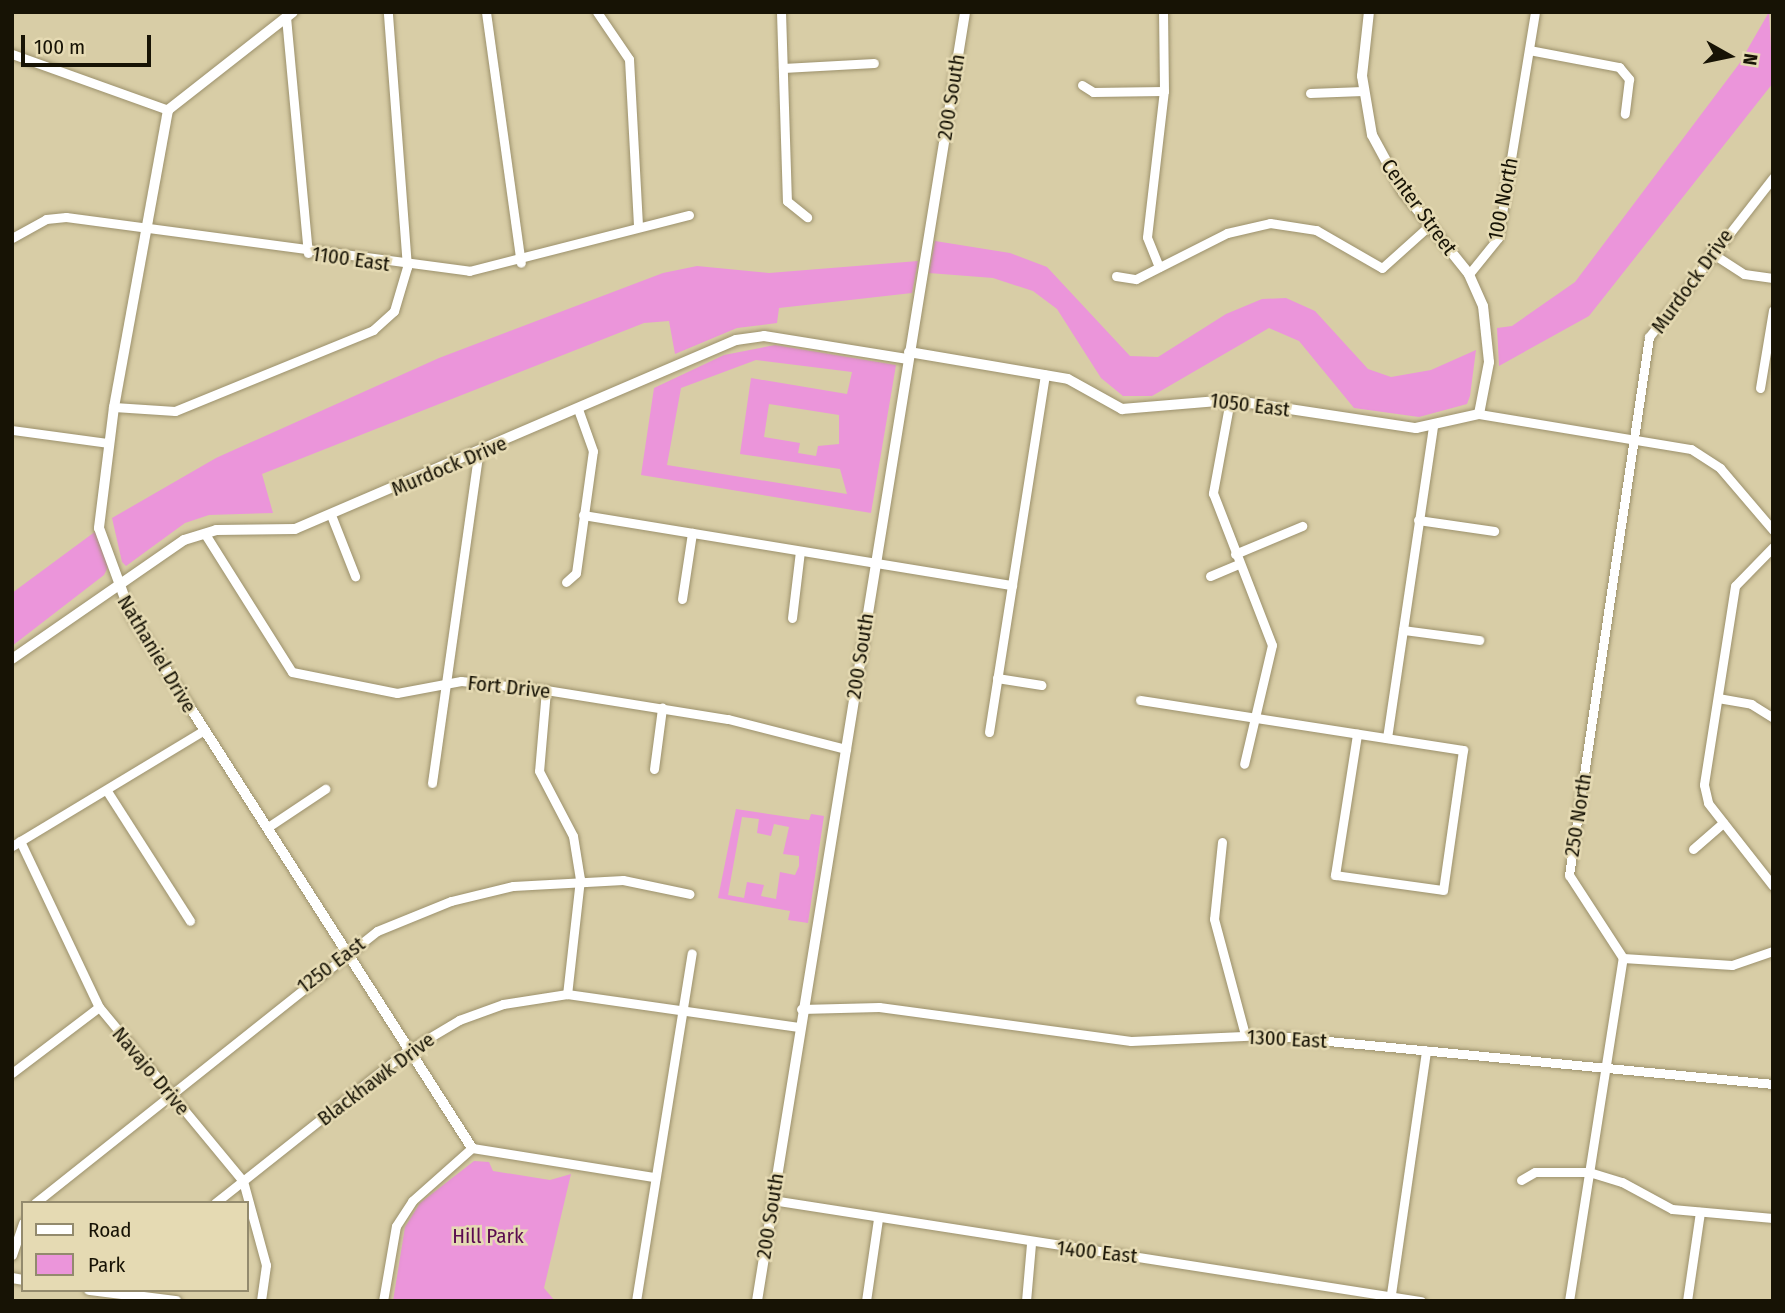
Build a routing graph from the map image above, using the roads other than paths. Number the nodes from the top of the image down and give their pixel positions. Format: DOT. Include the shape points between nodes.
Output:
graph roads {
  1 [pos="388,12"];
  2 [pos="486,12"];
  3 [pos="597,12"];
  4 [pos="781,12"];
  5 [pos="965,12"];
  6 [pos="1163,12"];
  7 [pos="1369,12"];
  8 [pos="1535,12"];
  9 [pos="290,14"];
  10 [pos="1529,50"];
  11 [pos="12,54"];
  12 [pos="874,63"];
  13 [pos="783,68"];
  14 [pos="1082,85"];
  15 [pos="1164,91"];
  16 [pos="1363,91"];
  17 [pos="1310,93"];
  18 [pos="168,110"];
  19 [pos="1625,114"];
  20 [pos="1773,178"];
  21 [pos="690,215"];
  22 [pos="807,217"];
  23 [pos="1430,225"];
  24 [pos="638,227"];
  25 [pos="146,231"];
  26 [pos="12,238"];
  27 [pos="1710,252"];
  28 [pos="308,253"];
  29 [pos="521,263"];
  30 [pos="407,267"];
  31 [pos="1159,268"];
  32 [pos="1469,274"];
  33 [pos="1116,276"];
  34 [pos="1773,278"];
  35 [pos="1773,310"];
  36 [pos="908,356"];
  37 [pos="1045,374"];
  38 [pos="1760,388"];
  39 [pos="1230,400"];
  40 [pos="114,407"];
  41 [pos="578,409"];
  42 [pos="1479,414"];
  43 [pos="1433,427"];
  44 [pos="12,430"];
  45 [pos="1636,439"];
  46 [pos="108,443"];
  47 [pos="478,454"];
  48 [pos="331,515"];
  49 [pos="583,515"];
  50 [pos="1418,520"];
  51 [pos="1302,526"];
  52 [pos="1773,530"];
  53 [pos="1494,531"];
  54 [pos="692,533"];
  55 [pos="205,534"];
  56 [pos="1773,547"];
  57 [pos="800,551"];
  58 [pos="1236,559"];
  59 [pos="875,563"];
  60 [pos="355,576"];
  61 [pos="1210,576"];
  62 [pos="566,582"];
  63 [pos="116,584"];
  64 [pos="1012,585"];
  65 [pos="682,599"];
  66 [pos="792,618"];
  67 [pos="1403,630"];
  68 [pos="1479,640"];
  69 [pos="12,659"];
  70 [pos="997,678"];
  71 [pos="447,685"];
  72 [pos="1041,685"];
  73 [pos="546,690"];
  74 [pos="1718,698"];
  75 [pos="1140,700"];
  76 [pos="662,708"];
  77 [pos="1252,717"];
  78 [pos="1773,718"];
  79 [pos="203,731"];
  80 [pos="989,732"];
  81 [pos="1357,734"];
  82 [pos="1387,738"];
  83 [pos="846,749"];
  84 [pos="1244,764"];
  85 [pos="654,769"];
  86 [pos="432,783"];
  87 [pos="325,789"];
  88 [pos="107,791"];
  89 [pos="1723,823"];
  90 [pos="268,827"];
  91 [pos="1222,842"];
  92 [pos="16,843"];
  93 [pos="1693,849"];
  94 [pos="580,879"];
  95 [pos="1773,886"];
  96 [pos="690,894"];
  97 [pos="190,921"];
  98 [pos="1773,951"];
  99 [pos="346,952"];
  100 [pos="692,953"];
  101 [pos="1623,957"];
  102 [pos="567,994"];
  103 [pos="99,1007"];
  104 [pos="682,1007"];
  105 [pos="802,1009"];
  106 [pos="799,1027"];
  107 [pos="1245,1035"];
  108 [pos="1426,1050"];
  109 [pos="407,1051"];
  110 [pos="1608,1065"];
  111 [pos="12,1073"];
  112 [pos="1773,1084"];
  113 [pos="168,1092"];
  114 [pos="472,1148"];
  115 [pos="1588,1172"];
  116 [pos="654,1177"];
  117 [pos="1521,1180"];
  118 [pos="243,1181"];
  119 [pos="772,1200"];
  120 [pos="37,1201"];
  121 [pos="218,1201"];
  122 [pos="1700,1212"];
  123 [pos="1773,1218"];
  124 [pos="878,1219"];
  125 [pos="21,1229"];
  126 [pos="1031,1244"];
  127 [pos="12,1255"];
  128 [pos="117,1292"];
  129 [pos="1391,1294"];
  130 [pos="176,1301"];
  131 [pos="261,1301"];
  132 [pos="383,1301"];
  133 [pos="636,1301"];
  134 [pos="757,1301"];
  135 [pos="866,1301"];
  136 [pos="1026,1301"];
  137 [pos="1421,1301"];
  138 [pos="1569,1301"];
  139 [pos="1687,1301"];
  1 -- 30 [label="street"];
  2 -- 29 [label="street"];
  3 -- 24 [label="street" via="629,59"];
  4 -- 13 [label="street"];
  5 -- 36 [label="street, 200 South"];
  6 -- 15 [label="street"];
  7 -- 16 [label="street, Center Street"];
  8 -- 10 [label="street, 100 North"];
  9 -- 18 [label="street"];
  9 -- 28 [label="street"];
  10 -- 19 [label="street" via="1619,66 1629,79"];
  10 -- 32 [label="street, 100 North" via="1498,238"];
  11 -- 18 [label="street"];
  12 -- 13 [label="street"];
  13 -- 22 [label="street" via="787,201"];
  14 -- 15 [label="street" via="1093,92"];
  15 -- 31 [label="street" via="1147,225"];
  16 -- 17 [label="street"];
  16 -- 23 [label="street, Center Street" via="1379,151"];
  18 -- 25 [label="street, Nathaniel Drive"];
  20 -- 27 [label="street, Murdock Drive"];
  21 -- 24 [label="street, 1100 East"];
  23 -- 31 [label="street" via="1382,268 1316,230 1270,223 1227,233"];
  23 -- 32 [label="street, Center Street"];
  24 -- 29 [label="street, 1100 East"];
  25 -- 26 [label="street, 1100 East" via="57,217"];
  25 -- 28 [label="street, 1100 East"];
  25 -- 40 [label="street, Nathaniel Drive"];
  27 -- 34 [label="street" via="1744,274"];
  27 -- 45 [label="street, Murdock Drive" via="1649,337"];
  28 -- 30 [label="street, 1100 East"];
  29 -- 30 [label="street, 1100 East" via="469,271"];
  30 -- 40 [label="street" via="394,311 373,330 175,411"];
  31 -- 33 [label="street" via="1136,279"];
  32 -- 42 [label="street" via="1488,331"];
  35 -- 38 [label="street"];
  36 -- 37 [label="street, 1050 East"];
  36 -- 41 [label="street, Murdock Drive" via="774,337 736,340"];
  36 -- 59 [label="street, 200 South"];
  37 -- 39 [label="street, 1050 East" via="1068,379 1122,408"];
  37 -- 64 [label="street"];
  39 -- 43 [label="street, 1050 East" via="1401,428"];
  39 -- 58 [label="street" via="1213,493"];
  40 -- 46 [label="street, Nathaniel Drive"];
  41 -- 47 [label="street, Murdock Drive"];
  41 -- 49 [label="street" via="593,451"];
  42 -- 43 [label="street" via="1457,415"];
  42 -- 45 [label="street"];
  43 -- 50 [label="street"];
  44 -- 46 [label="street"];
  45 -- 52 [label="street" via="1691,449 1720,468"];
  45 -- 101 [label="street, 250 North" via="1569,875"];
  46 -- 63 [label="street, Nathaniel Drive" via="99,528"];
  47 -- 48 [label="street, Murdock Drive"];
  47 -- 71 [label="street"];
  48 -- 55 [label="street, Murdock Drive" via="295,529"];
  48 -- 60 [label="street"];
  49 -- 54 [label="street"];
  49 -- 62 [label="street" via="576,573"];
  50 -- 53 [label="street"];
  50 -- 67 [label="street"];
  51 -- 58 [label="street"];
  54 -- 57 [label="street"];
  54 -- 65 [label="street"];
  55 -- 63 [label="street, Murdock Drive" via="165,550"];
  55 -- 71 [label="street, Fort Drive" via="292,672 397,693"];
  56 -- 74 [label="street" via="1735,586"];
  57 -- 59 [label="street"];
  57 -- 66 [label="street"];
  58 -- 61 [label="street"];
  58 -- 77 [label="street" via="1272,645"];
  59 -- 64 [label="street"];
  59 -- 83 [label="street, 200 South"];
  63 -- 69 [label="street, Murdock Drive"];
  63 -- 79 [label="street, Nathaniel Drive"];
  64 -- 70 [label="street"];
  67 -- 68 [label="street"];
  67 -- 82 [label="street"];
  70 -- 72 [label="street"];
  70 -- 80 [label="street"];
  71 -- 73 [label="street, Fort Drive" via="482,681"];
  71 -- 86 [label="street"];
  73 -- 76 [label="street, Fort Drive"];
  73 -- 94 [label="street" via="539,771 573,836"];
  74 -- 78 [label="street" via="1751,704"];
  74 -- 89 [label="street" via="1704,785"];
  75 -- 77 [label="street"];
  76 -- 83 [label="street, Fort Drive"];
  76 -- 85 [label="street"];
  77 -- 81 [label="street"];
  77 -- 84 [label="street"];
  79 -- 88 [label="street"];
  79 -- 90 [label="street, Nathaniel Drive"];
  81 -- 82 [label="street"];
  81 -- 82 [label="street" via="1335,875 1443,890 1463,750"];
  83 -- 105 [label="street, 200 South"];
  87 -- 90 [label="street"];
  88 -- 92 [label="street"];
  88 -- 97 [label="street"];
  89 -- 93 [label="street"];
  89 -- 95 [label="street"];
  90 -- 99 [label="street, Nathaniel Drive"];
  91 -- 107 [label="street" via="1214,919"];
  92 -- 103 [label="street, Navajo Drive"];
  94 -- 96 [label="street, 1250 East"];
  94 -- 99 [label="street, 1250 East" via="451,901 377,931"];
  94 -- 102 [label="street"];
  98 -- 101 [label="street" via="1732,965"];
  99 -- 109 [label="street, Nathaniel Drive"];
  99 -- 113 [label="street, 1250 East"];
  100 -- 104 [label="street"];
  101 -- 110 [label="street"];
  102 -- 104 [label="street, Blackhawk Drive"];
  102 -- 109 [label="street, Blackhawk Drive" via="470,1016"];
  103 -- 111 [label="street"];
  103 -- 113 [label="street, Navajo Drive"];
  104 -- 106 [label="street"];
  104 -- 116 [label="street"];
  105 -- 106 [label="street, 200 South"];
  105 -- 107 [label="street, 1300 East" via="879,1007 1131,1041"];
  106 -- 119 [label="street, 200 South"];
  107 -- 108 [label="street, 1300 East"];
  108 -- 110 [label="street, 1300 East"];
  108 -- 129 [label="street"];
  109 -- 114 [label="street, Nathaniel Drive"];
  109 -- 118 [label="street, Blackhawk Drive"];
  110 -- 112 [label="street, 1300 East"];
  110 -- 115 [label="street"];
  113 -- 118 [label="street, Navajo Drive"];
  113 -- 120 [label="street, 1250 East"];
  114 -- 116 [label="street"];
  114 -- 132 [label="street" via="412,1200 396,1226"];
  115 -- 117 [label="street" via="1535,1172"];
  115 -- 122 [label="street" via="1622,1182 1672,1209"];
  115 -- 138 [label="street"];
  116 -- 133 [label="street"];
  118 -- 121 [label="street, Blackhawk Drive"];
  118 -- 131 [label="street, Navajo Drive" via="266,1265"];
  119 -- 124 [label="street, 1400 East"];
  119 -- 134 [label="street, 200 South"];
  122 -- 123 [label="street"];
  122 -- 139 [label="street"];
  124 -- 126 [label="street, 1400 East"];
  124 -- 135 [label="street"];
  125 -- 127 [label="street"];
  126 -- 129 [label="street, 1400 East"];
  126 -- 136 [label="street"];
  128 -- 130 [label="street"];
  129 -- 137 [label="street, 1400 East"];
}
